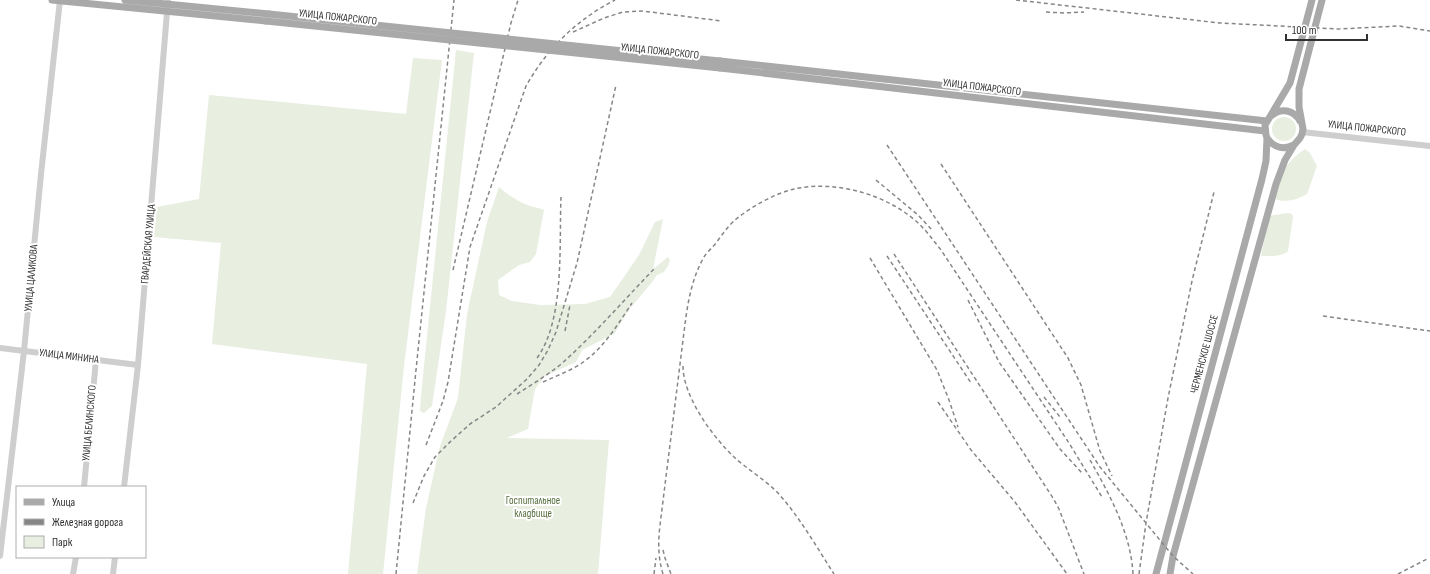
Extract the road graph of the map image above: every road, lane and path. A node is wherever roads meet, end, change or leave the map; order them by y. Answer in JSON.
{"nodes":[{"id":1,"x":57,"y":0,"type":"edge"},
{"id":2,"x":125,"y":0,"type":"edge"},
{"id":3,"x":1312,"y":0,"type":"edge"},
{"id":4,"x":1322,"y":0,"type":"edge"},
{"id":5,"x":168,"y":5,"type":"edge"},
{"id":6,"x":720,"y":64,"type":"junction"},
{"id":7,"x":1268,"y":119,"type":"junction"},
{"id":8,"x":1302,"y":128,"type":"junction"},
{"id":9,"x":1266,"y":135,"type":"junction"},
{"id":10,"x":1294,"y":145,"type":"junction"},
{"id":11,"x":1430,"y":146,"type":"edge"},
{"id":12,"x":0,"y":348,"type":"edge"},
{"id":13,"x":24,"y":351,"type":"junction"},
{"id":14,"x":96,"y":360,"type":"junction"},
{"id":15,"x":138,"y":365,"type":"junction"},
{"id":16,"x":84,"y":486,"type":"edge"},
{"id":17,"x":124,"y":486,"type":"edge"},
{"id":18,"x":0,"y":556,"type":"edge"},
{"id":19,"x":76,"y":558,"type":"edge"},
{"id":20,"x":115,"y":558,"type":"edge"},
{"id":21,"x":74,"y":574,"type":"edge"},
{"id":22,"x":113,"y":574,"type":"edge"},
{"id":23,"x":1156,"y":574,"type":"edge"},
{"id":24,"x":1170,"y":574,"type":"edge"}],
"edges":[{"from":1,"to":5,"type":"main road","name":"УЛИЦА ПОЖАРСКОГО"},
{"from":1,"to":13,"type":"street","name":"УЛИЦА ЦАЛИКОВА"},
{"from":2,"to":5,"type":"main road","name":"УЛИЦА ПОЖАРСКОГО"},
{"from":3,"to":7,"type":"main road","name":"ЧЕРМЕНСКОЕ ШОССЕ"},
{"from":4,"to":8,"type":"main road"},
{"from":5,"to":6,"type":"main road","name":"УЛИЦА ПОЖАРСКОГО","bridge":true},
{"from":5,"to":15,"type":"street","name":"ГВАРДЕЙСКАЯ УЛИЦА"},
{"from":6,"to":7,"type":"main road","name":"УЛИЦА ПОЖАРСКОГО"},
{"from":6,"to":9,"type":"main road","name":"УЛИЦА ПОЖАРСКОГО"},
{"from":7,"to":8,"type":"main road"},
{"from":7,"to":9,"type":"main road","name":"ЧЕРМЕНСКОЕ ШОССЕ"},
{"from":8,"to":10,"type":"main road"},
{"from":8,"to":11,"type":"street","name":"УЛИЦА ПОЖАРСКОГО"},
{"from":9,"to":10,"type":"main road"},
{"from":9,"to":23,"type":"main road","name":"ЧЕРМЕНСКОЕ ШОССЕ"},
{"from":10,"to":24,"type":"main road"},
{"from":12,"to":13,"type":"street","name":"УЛИЦА МИНИНА"},
{"from":13,"to":14,"type":"street","name":"УЛИЦА МИНИНА"},
{"from":13,"to":18,"type":"street","name":"УЛИЦА ЦАЛИКОВА"},
{"from":14,"to":15,"type":"street","name":"УЛИЦА МИНИНА"},
{"from":14,"to":16,"type":"street","name":"УЛИЦА БЕЛИНСКОГО"},
{"from":15,"to":17,"type":"street","name":"ГВАРДЕЙСКАЯ УЛИЦА"},
{"from":19,"to":21,"type":"street"},
{"from":20,"to":22,"type":"street"}]}
